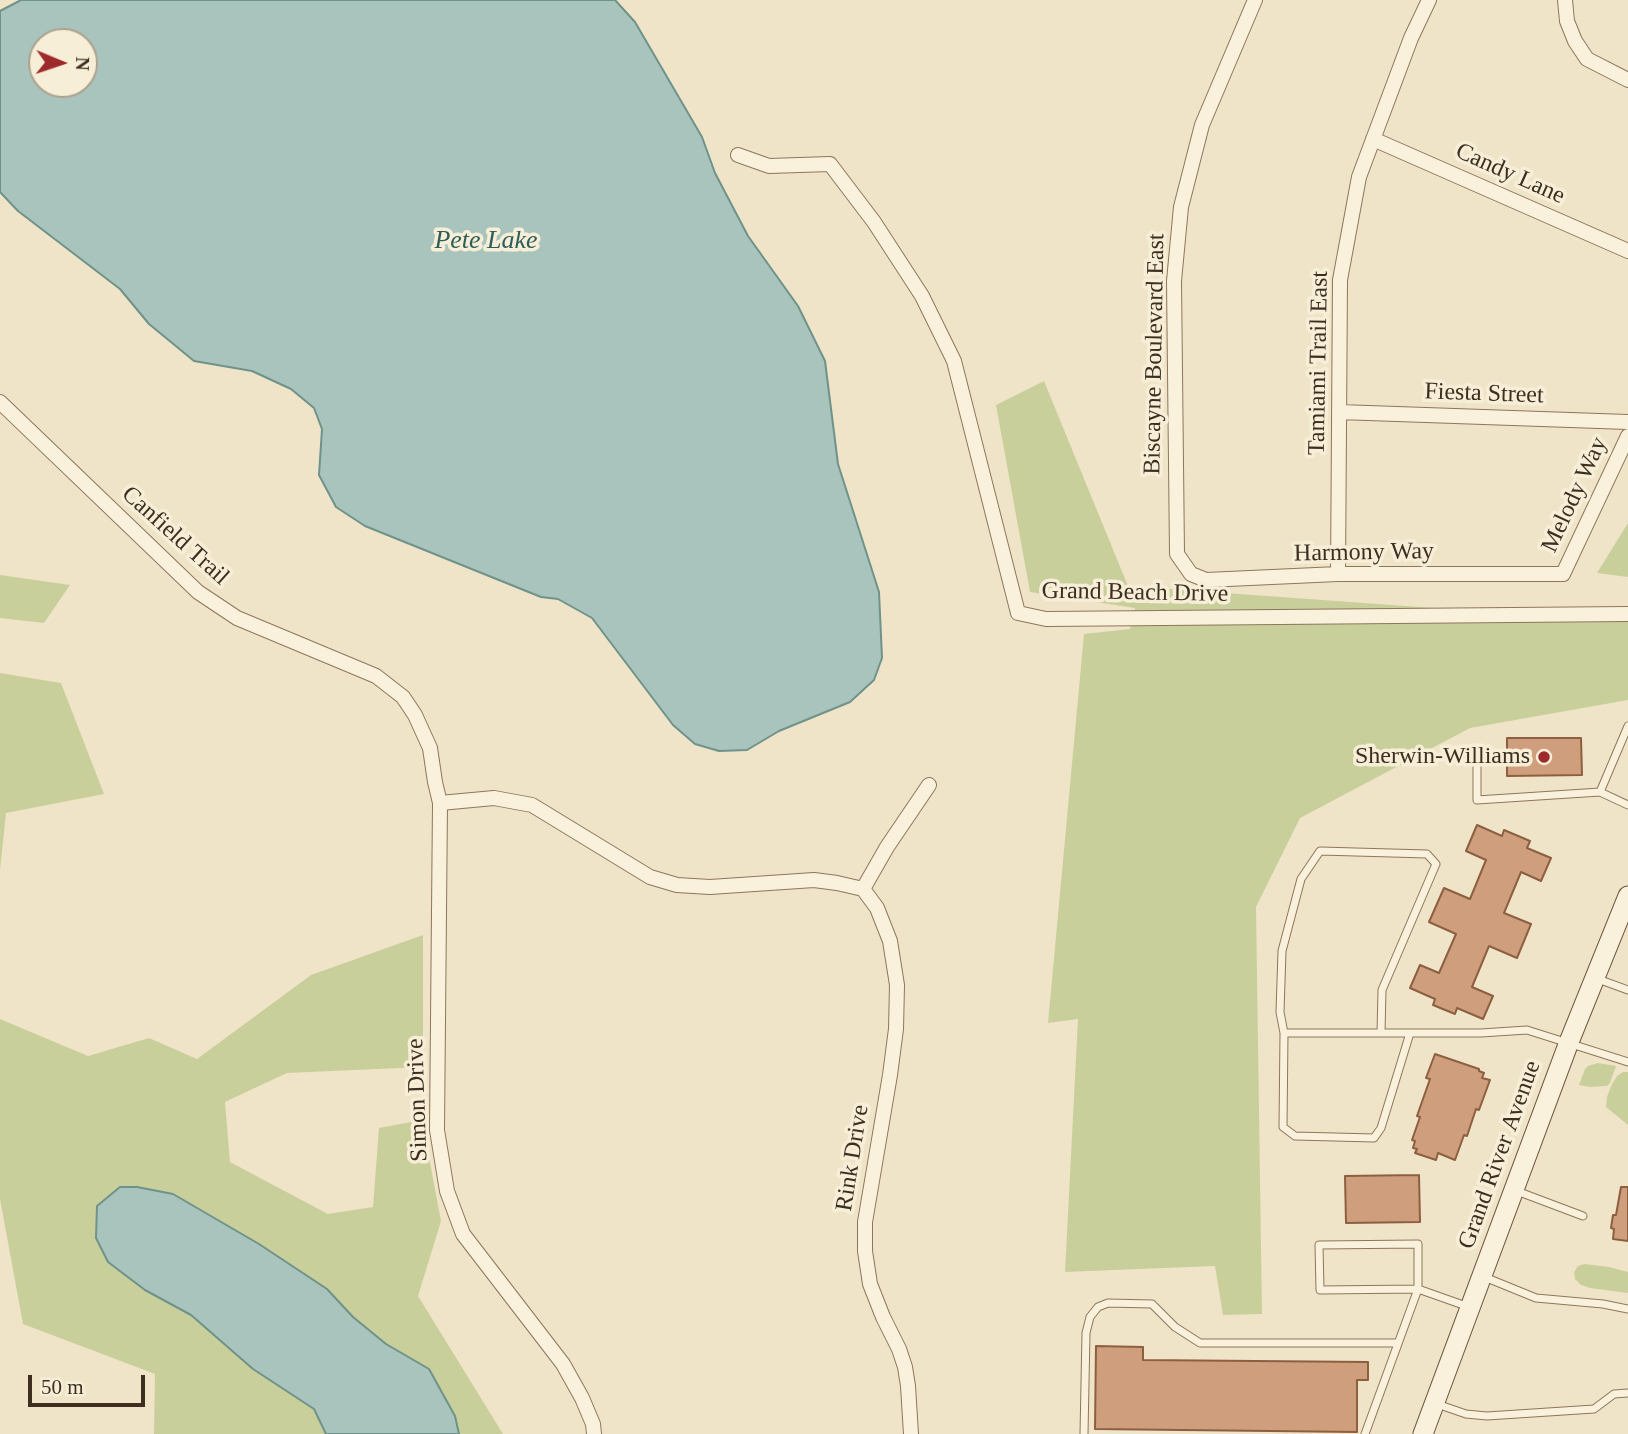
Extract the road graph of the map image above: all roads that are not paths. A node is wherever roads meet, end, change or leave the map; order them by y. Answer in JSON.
{"nodes":[{"id":1,"x":1255,"y":0,"type":"edge"},
{"id":2,"x":1429,"y":0,"type":"edge"},
{"id":3,"x":1565,"y":0,"type":"edge"},
{"id":4,"x":1628,"y":80,"type":"edge"},
{"id":5,"x":1373,"y":139,"type":"junction"},
{"id":6,"x":738,"y":155,"type":"dead end"},
{"id":7,"x":1628,"y":251,"type":"edge"},
{"id":8,"x":0,"y":402,"type":"edge"},
{"id":9,"x":1339,"y":412,"type":"junction"},
{"id":10,"x":1628,"y":422,"type":"edge"},
{"id":11,"x":1628,"y":436,"type":"edge"},
{"id":12,"x":1177,"y":554,"type":"joint"},
{"id":13,"x":1338,"y":574,"type":"junction"},
{"id":14,"x":1563,"y":574,"type":"joint"},
{"id":15,"x":1628,"y":614,"type":"edge"},
{"id":16,"x":1628,"y":726,"type":"edge"},
{"id":17,"x":1477,"y":765,"type":"dead end"},
{"id":18,"x":929,"y":785,"type":"dead end"},
{"id":19,"x":1600,"y":792,"type":"junction"},
{"id":20,"x":440,"y":803,"type":"junction"},
{"id":21,"x":1628,"y":804,"type":"edge"},
{"id":22,"x":863,"y":889,"type":"junction"},
{"id":23,"x":1628,"y":896,"type":"edge"},
{"id":24,"x":1594,"y":978,"type":"junction"},
{"id":25,"x":1628,"y":990,"type":"edge"},
{"id":26,"x":1381,"y":1032,"type":"junction"},
{"id":27,"x":1284,"y":1033,"type":"junction"},
{"id":28,"x":1410,"y":1033,"type":"junction"},
{"id":29,"x":1569,"y":1042,"type":"junction"},
{"id":30,"x":1628,"y":1062,"type":"edge"},
{"id":31,"x":1513,"y":1189,"type":"junction"},
{"id":32,"x":1583,"y":1216,"type":"dead end"},
{"id":33,"x":1481,"y":1276,"type":"junction"},
{"id":34,"x":1418,"y":1289,"type":"junction"},
{"id":35,"x":1469,"y":1308,"type":"junction"},
{"id":36,"x":1628,"y":1309,"type":"edge"},
{"id":37,"x":1398,"y":1343,"type":"junction"},
{"id":38,"x":1628,"y":1393,"type":"edge"},
{"id":39,"x":1435,"y":1404,"type":"junction"},
{"id":40,"x":594,"y":1434,"type":"edge"},
{"id":41,"x":911,"y":1434,"type":"edge"},
{"id":42,"x":1084,"y":1434,"type":"edge"},
{"id":43,"x":1365,"y":1434,"type":"edge"},
{"id":44,"x":1423,"y":1434,"type":"edge"}],
"edges":[{"from":1,"to":12,"type":"street","name":"Biscayne Boulevard East"},
{"from":2,"to":5,"type":"street","name":"Tamiami Trail East"},
{"from":3,"to":4,"type":"street"},
{"from":5,"to":7,"type":"street","name":"Candy Lane"},
{"from":5,"to":9,"type":"street","name":"Tamiami Trail East"},
{"from":6,"to":15,"type":"street","name":"Grand Beach Drive"},
{"from":8,"to":20,"type":"street","name":"Canfield Trail"},
{"from":9,"to":10,"type":"street","name":"Fiesta Street"},
{"from":9,"to":13,"type":"street","name":"Tamiami Trail East"},
{"from":11,"to":14,"type":"street","name":"Melody Way"},
{"from":12,"to":13,"type":"street","name":"Harmony Way"},
{"from":13,"to":14,"type":"street","name":"Harmony Way"},
{"from":16,"to":19,"type":"lane"},
{"from":17,"to":19,"type":"lane"},
{"from":18,"to":22,"type":"street"},
{"from":19,"to":21,"type":"lane"},
{"from":20,"to":22,"type":"street"},
{"from":20,"to":40,"type":"street","name":"Simon Drive"},
{"from":22,"to":41,"type":"street","name":"Rink Drive"},
{"from":23,"to":24,"type":"main road","name":"Grand River Avenue"},
{"from":24,"to":25,"type":"lane"},
{"from":24,"to":29,"type":"main road","name":"Grand River Avenue"},
{"from":26,"to":27,"type":"lane"},
{"from":26,"to":27,"type":"lane"},
{"from":26,"to":28,"type":"lane"},
{"from":27,"to":28,"type":"lane"},
{"from":28,"to":29,"type":"lane"},
{"from":29,"to":30,"type":"lane"},
{"from":29,"to":31,"type":"main road","name":"Grand River Avenue"},
{"from":31,"to":32,"type":"lane"},
{"from":31,"to":33,"type":"main road","name":"Grand River Avenue"},
{"from":33,"to":35,"type":"main road","name":"Grand River Avenue"},
{"from":33,"to":36,"type":"lane"},
{"from":34,"to":34,"type":"lane"},
{"from":34,"to":35,"type":"lane"},
{"from":34,"to":37,"type":"lane"},
{"from":35,"to":39,"type":"main road","name":"Grand River Avenue"},
{"from":37,"to":42,"type":"lane"},
{"from":37,"to":43,"type":"lane"},
{"from":38,"to":39,"type":"lane"},
{"from":39,"to":44,"type":"main road","name":"Grand River Avenue"}]}
